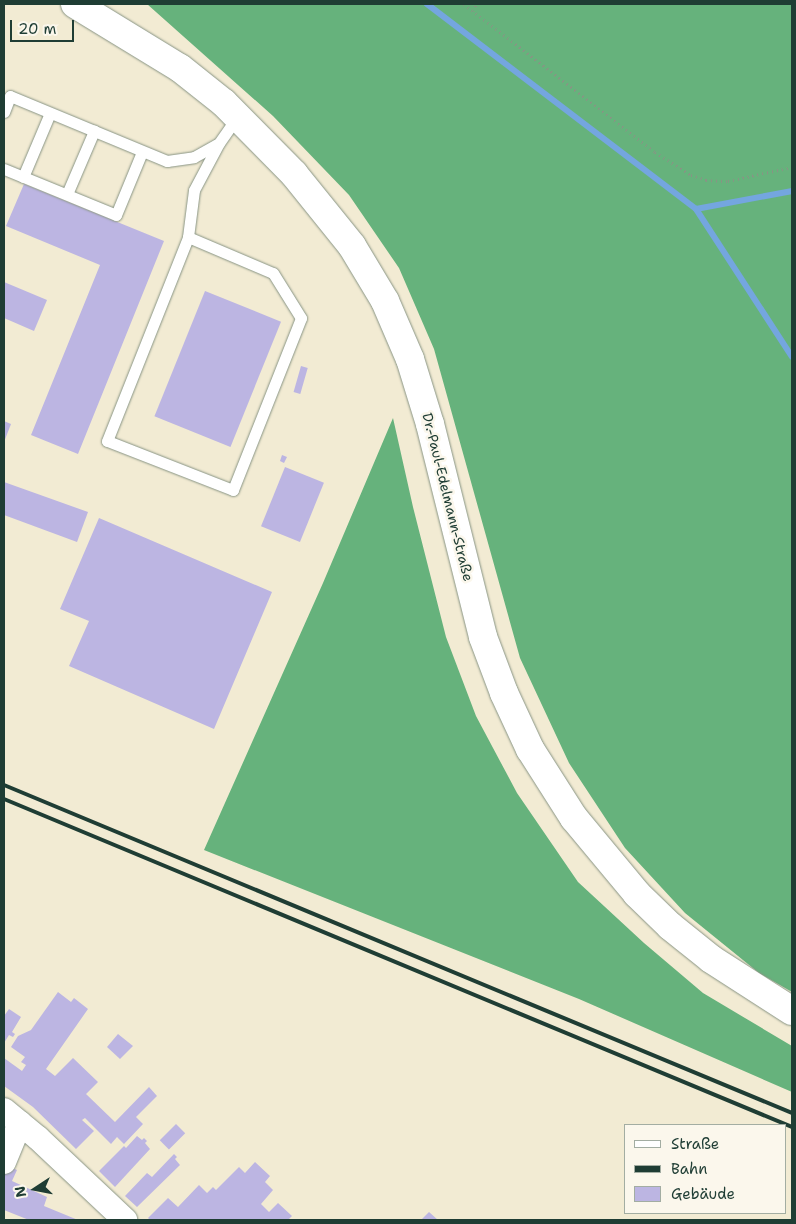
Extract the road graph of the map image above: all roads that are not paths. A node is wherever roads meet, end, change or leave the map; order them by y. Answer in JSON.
{"nodes":[{"id":1,"x":75,"y":4,"type":"edge"},
{"id":2,"x":4,"y":112,"type":"edge"},
{"id":3,"x":50,"y":113,"type":"junction"},
{"id":4,"x":238,"y":116,"type":"junction"},
{"id":5,"x":94,"y":131,"type":"junction"},
{"id":6,"x":219,"y":143,"type":"junction"},
{"id":7,"x":142,"y":152,"type":"junction"},
{"id":8,"x":4,"y":169,"type":"edge"},
{"id":9,"x":24,"y":177,"type":"junction"},
{"id":10,"x":67,"y":194,"type":"junction"},
{"id":11,"x":188,"y":237,"type":"junction"},
{"id":12,"x":792,"y":1011,"type":"edge"},
{"id":13,"x":12,"y":1116,"type":"edge"},
{"id":14,"x":4,"y":1162,"type":"edge"},
{"id":15,"x":125,"y":1220,"type":"edge"}],
"edges":[{"from":1,"to":4,"type":"street","name":"Dr.-Paul-Edelmann-Straße"},
{"from":2,"to":3,"type":"lane"},
{"from":3,"to":5,"type":"lane"},
{"from":3,"to":9,"type":"lane"},
{"from":4,"to":6,"type":"lane"},
{"from":4,"to":12,"type":"street","name":"Dr.-Paul-Edelmann-Straße"},
{"from":5,"to":7,"type":"lane"},
{"from":5,"to":10,"type":"lane"},
{"from":6,"to":7,"type":"lane"},
{"from":6,"to":11,"type":"lane"},
{"from":7,"to":10,"type":"lane"},
{"from":8,"to":9,"type":"lane"},
{"from":9,"to":10,"type":"lane"},
{"from":11,"to":11,"type":"lane"},
{"from":13,"to":14,"type":"street"},
{"from":13,"to":15,"type":"street"}]}
